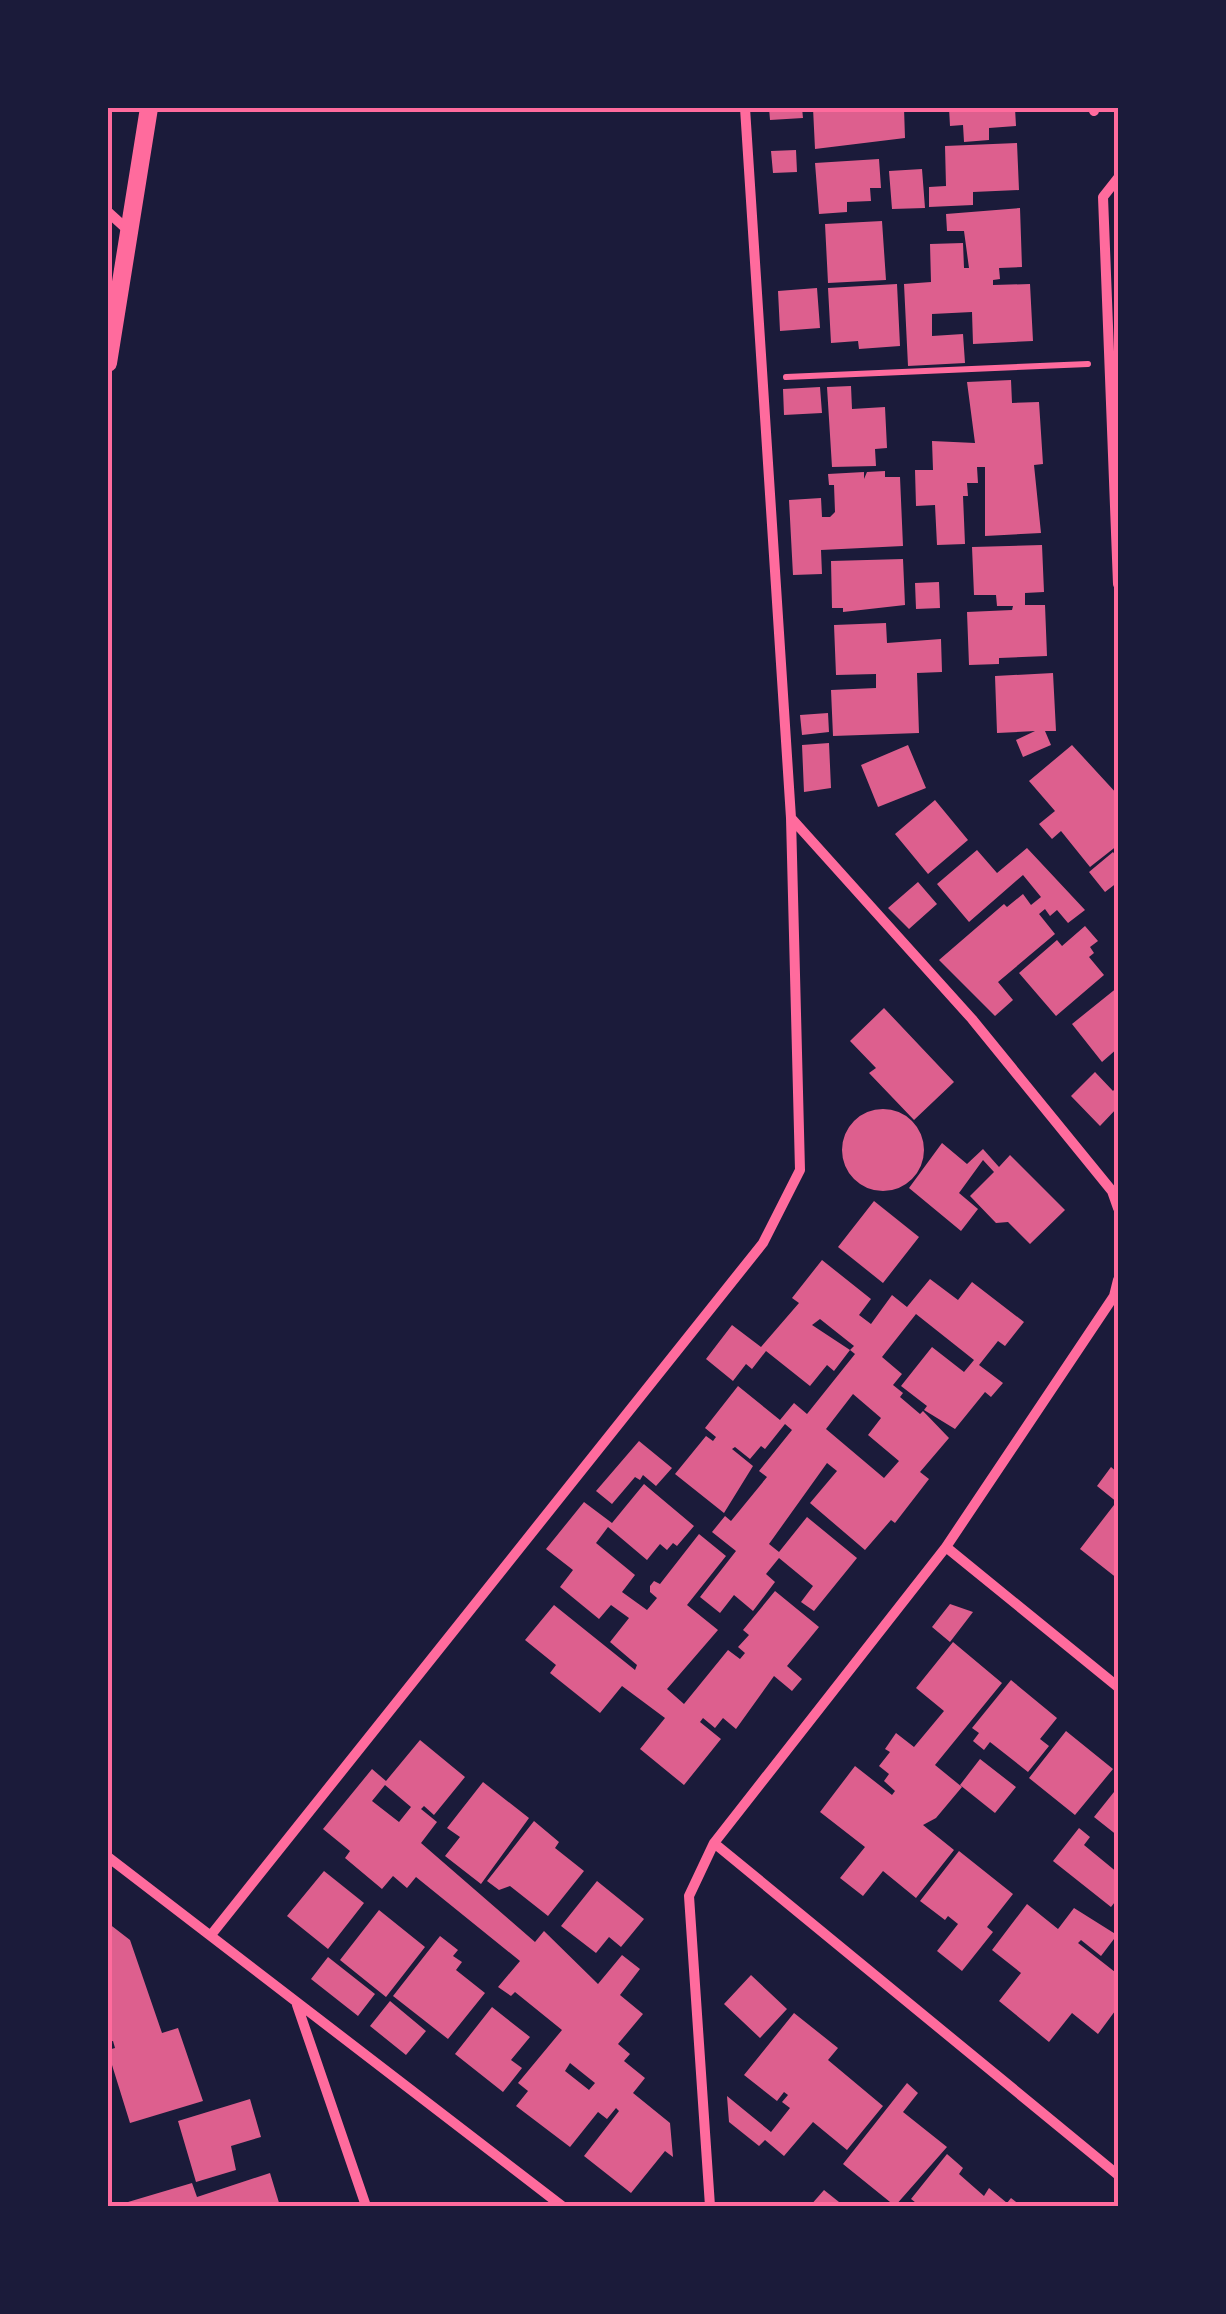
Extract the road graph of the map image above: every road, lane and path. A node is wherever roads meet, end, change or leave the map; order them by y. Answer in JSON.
{"nodes":[{"id":1,"x":149,"y":108,"type":"edge"},
{"id":2,"x":746,"y":108,"type":"edge"},
{"id":3,"x":1118,"y":178,"type":"edge"},
{"id":4,"x":108,"y":212,"type":"edge"},
{"id":5,"x":131,"y":233,"type":"junction"},
{"id":6,"x":108,"y":363,"type":"edge"},
{"id":7,"x":1107,"y":363,"type":"junction"},
{"id":8,"x":764,"y":378,"type":"junction"},
{"id":9,"x":1118,"y":584,"type":"edge"},
{"id":10,"x":791,"y":818,"type":"junction"},
{"id":11,"x":1118,"y":1208,"type":"edge"},
{"id":12,"x":1118,"y":1280,"type":"edge"},
{"id":13,"x":946,"y":1547,"type":"junction"},
{"id":14,"x":1118,"y":1687,"type":"edge"},
{"id":15,"x":714,"y":1843,"type":"junction"},
{"id":16,"x":108,"y":1857,"type":"edge"},
{"id":17,"x":211,"y":1934,"type":"junction"},
{"id":18,"x":298,"y":2005,"type":"junction"},
{"id":19,"x":1118,"y":2174,"type":"edge"},
{"id":20,"x":366,"y":2206,"type":"edge"},
{"id":21,"x":562,"y":2206,"type":"edge"},
{"id":22,"x":710,"y":2206,"type":"edge"}],
"edges":[{"from":1,"to":5,"type":"street"},
{"from":2,"to":8,"type":"street"},
{"from":3,"to":7,"type":"street"},
{"from":4,"to":5,"type":"street"},
{"from":5,"to":6,"type":"street"},
{"from":7,"to":8,"type":"path"},
{"from":7,"to":9,"type":"street"},
{"from":8,"to":10,"type":"street"},
{"from":10,"to":11,"type":"street"},
{"from":10,"to":17,"type":"street"},
{"from":12,"to":13,"type":"street"},
{"from":13,"to":14,"type":"street"},
{"from":13,"to":15,"type":"street"},
{"from":15,"to":19,"type":"street"},
{"from":15,"to":22,"type":"street"},
{"from":16,"to":17,"type":"street"},
{"from":17,"to":18,"type":"street"},
{"from":18,"to":20,"type":"street"},
{"from":18,"to":21,"type":"street"}]}
